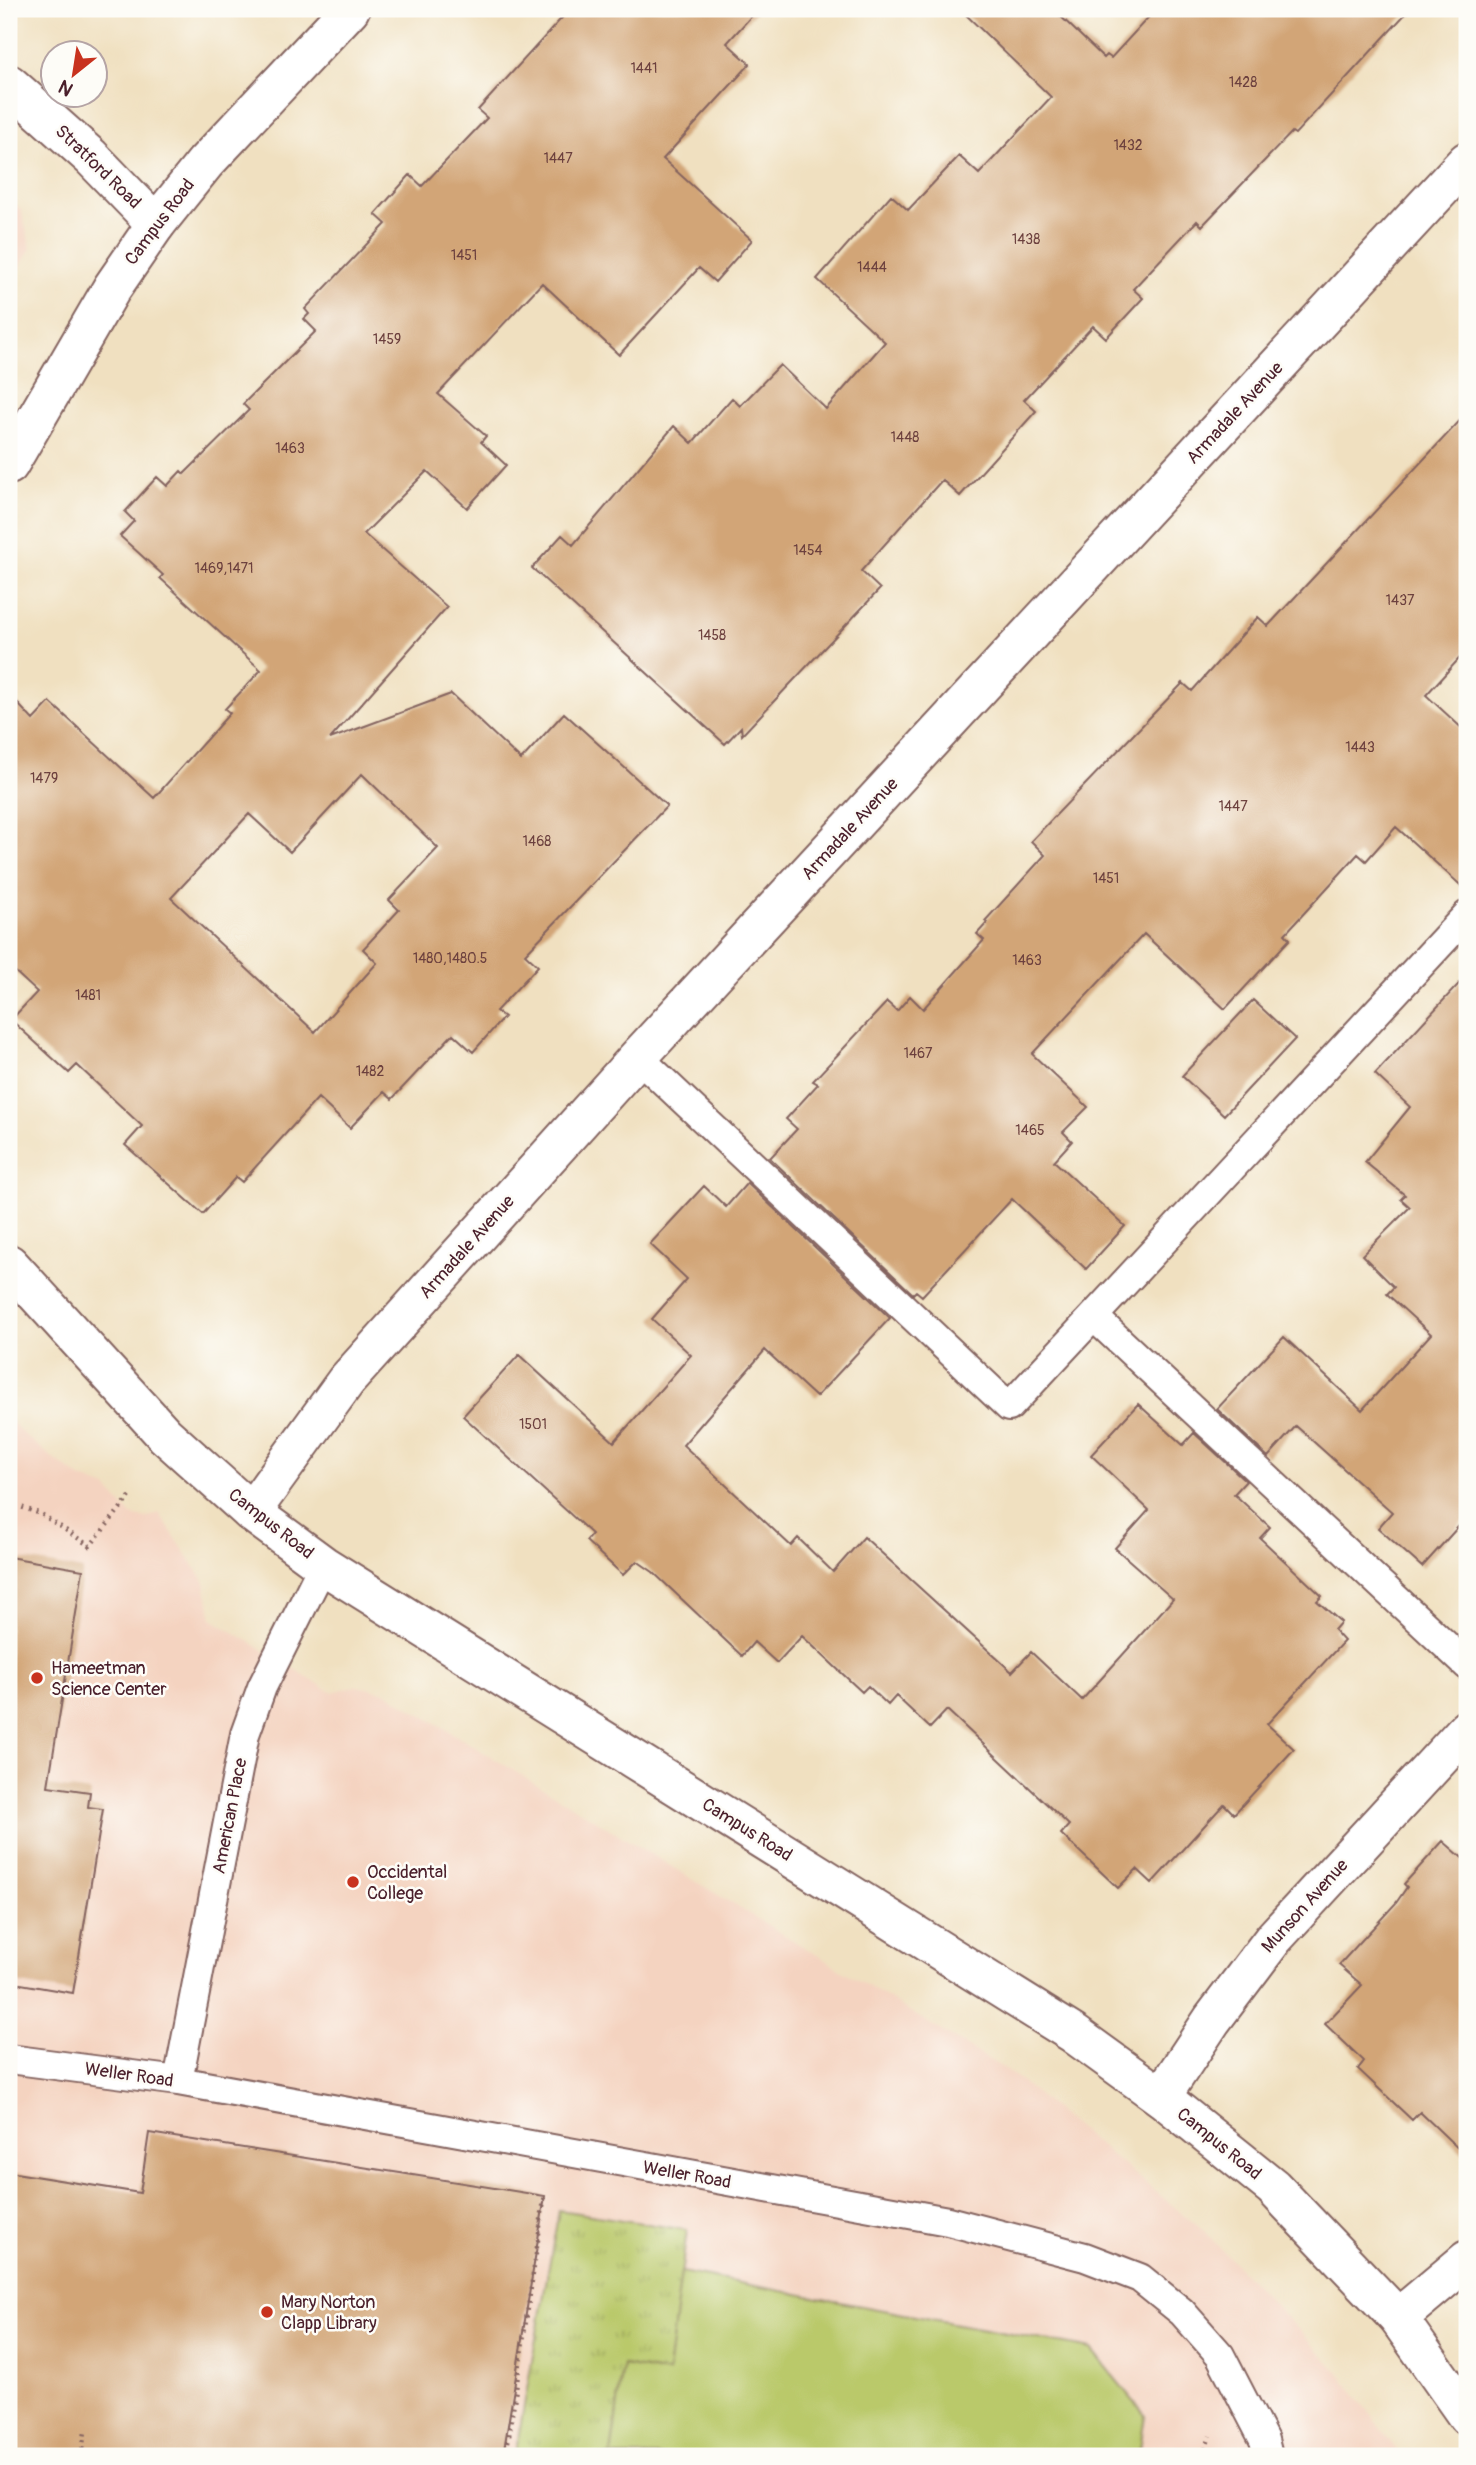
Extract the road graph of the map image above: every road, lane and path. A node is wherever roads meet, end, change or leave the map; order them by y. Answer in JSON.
{"nodes":[{"id":1,"x":350,"y":9,"type":"edge"},
{"id":2,"x":9,"y":84,"type":"edge"},
{"id":3,"x":1467,"y":161,"type":"edge"},
{"id":4,"x":156,"y":224,"type":"junction"},
{"id":5,"x":9,"y":465,"type":"edge"},
{"id":6,"x":1467,"y":915,"type":"edge"},
{"id":7,"x":638,"y":1057,"type":"junction"},
{"id":8,"x":9,"y":1264,"type":"edge"},
{"id":9,"x":1094,"y":1317,"type":"junction"},
{"id":10,"x":132,"y":1494,"type":"dead end"},
{"id":11,"x":9,"y":1503,"type":"edge"},
{"id":12,"x":251,"y":1512,"type":"junction"},
{"id":13,"x":323,"y":1564,"type":"junction"},
{"id":14,"x":1467,"y":1665,"type":"edge"},
{"id":15,"x":1467,"y":1729,"type":"edge"},
{"id":16,"x":9,"y":2059,"type":"edge"},
{"id":17,"x":178,"y":2081,"type":"junction"},
{"id":18,"x":1161,"y":2097,"type":"junction"},
{"id":19,"x":552,"y":2150,"type":"junction"},
{"id":20,"x":1467,"y":2260,"type":"edge"},
{"id":21,"x":1398,"y":2318,"type":"junction"},
{"id":22,"x":1467,"y":2416,"type":"edge"},
{"id":23,"x":85,"y":2432,"type":"dead end"},
{"id":24,"x":81,"y":2456,"type":"edge"},
{"id":25,"x":506,"y":2456,"type":"edge"},
{"id":26,"x":1268,"y":2456,"type":"edge"}],
"edges":[{"from":1,"to":4,"type":"street","name":"Campus Road"},
{"from":2,"to":4,"type":"street","name":"Stratford Road"},
{"from":3,"to":7,"type":"street","name":"Armadale Avenue"},
{"from":4,"to":5,"type":"street","name":"Campus Road"},
{"from":6,"to":9,"type":"lane"},
{"from":7,"to":9,"type":"lane"},
{"from":7,"to":12,"type":"street","name":"Armadale Avenue"},
{"from":8,"to":12,"type":"street","name":"Campus Road"},
{"from":9,"to":14,"type":"lane"},
{"from":10,"to":11,"type":"path"},
{"from":12,"to":13,"type":"street","name":"Campus Road"},
{"from":13,"to":17,"type":"lane","name":"American Place"},
{"from":13,"to":18,"type":"street","name":"Campus Road"},
{"from":15,"to":18,"type":"street","name":"Munson Avenue"},
{"from":16,"to":17,"type":"lane","name":"Weller Road"},
{"from":17,"to":19,"type":"lane","name":"Weller Road"},
{"from":18,"to":21,"type":"street","name":"Campus Road"},
{"from":19,"to":25,"type":"path"},
{"from":19,"to":26,"type":"lane","name":"Weller Road"},
{"from":20,"to":21,"type":"street"},
{"from":21,"to":22,"type":"street","name":"Campus Road"},
{"from":23,"to":24,"type":"path"}]}
